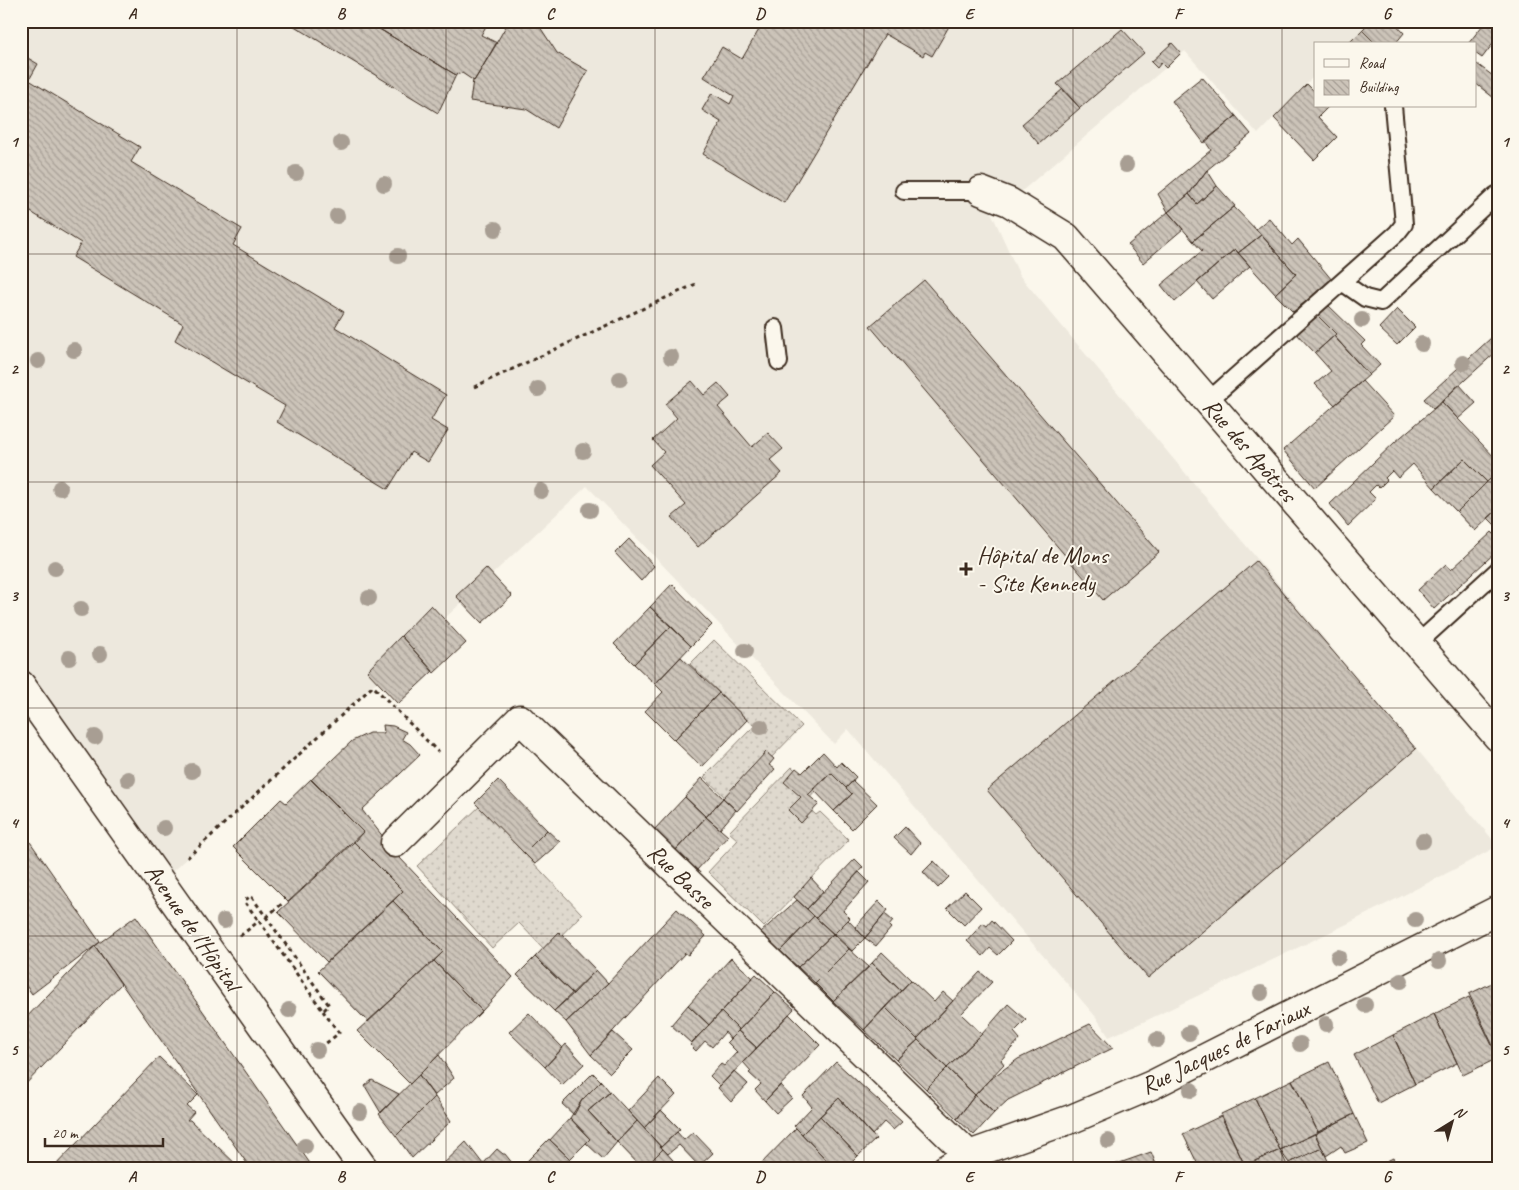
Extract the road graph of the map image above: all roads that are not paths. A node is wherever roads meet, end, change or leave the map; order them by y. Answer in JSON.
{"nodes":[{"id":1,"x":1393,"y":108,"type":"edge"},
{"id":2,"x":904,"y":191,"type":"dead end"},
{"id":3,"x":981,"y":191,"type":"joint"},
{"id":4,"x":1496,"y":195,"type":"dead end"},
{"id":5,"x":1342,"y":282,"type":"junction"},
{"id":6,"x":775,"y":328,"type":"dead end"},
{"id":7,"x":779,"y":362,"type":"dead end"},
{"id":8,"x":1208,"y":401,"type":"junction"},
{"id":9,"x":1498,"y":570,"type":"edge"},
{"id":10,"x":1418,"y":644,"type":"junction"},
{"id":11,"x":21,"y":685,"type":"edge"},
{"id":12,"x":1498,"y":737,"type":"edge"},
{"id":13,"x":395,"y":843,"type":"dead end"},
{"id":14,"x":1498,"y":910,"type":"edge"},
{"id":15,"x":969,"y":1155,"type":"junction"},
{"id":16,"x":364,"y":1169,"type":"edge"},
{"id":17,"x":946,"y":1169,"type":"edge"}],
"edges":[{"from":1,"to":5,"type":"lane"},
{"from":2,"to":3,"type":"lane"},
{"from":3,"to":8,"type":"street","name":"Rue des Apôtres"},
{"from":4,"to":5,"type":"lane"},
{"from":5,"to":8,"type":"lane"},
{"from":6,"to":7,"type":"lane"},
{"from":8,"to":10,"type":"street","name":"Rue des Apôtres"},
{"from":9,"to":10,"type":"lane"},
{"from":10,"to":12,"type":"street","name":"Rue des Apôtres"},
{"from":11,"to":16,"type":"street","name":"Avenue de l'Hôpital"},
{"from":13,"to":15,"type":"street","name":"Rue Basse"},
{"from":14,"to":15,"type":"street","name":"Rue Jacques de Fariaux"},
{"from":15,"to":17,"type":"street","name":"Rue Jacques de Fariaux"}]}
